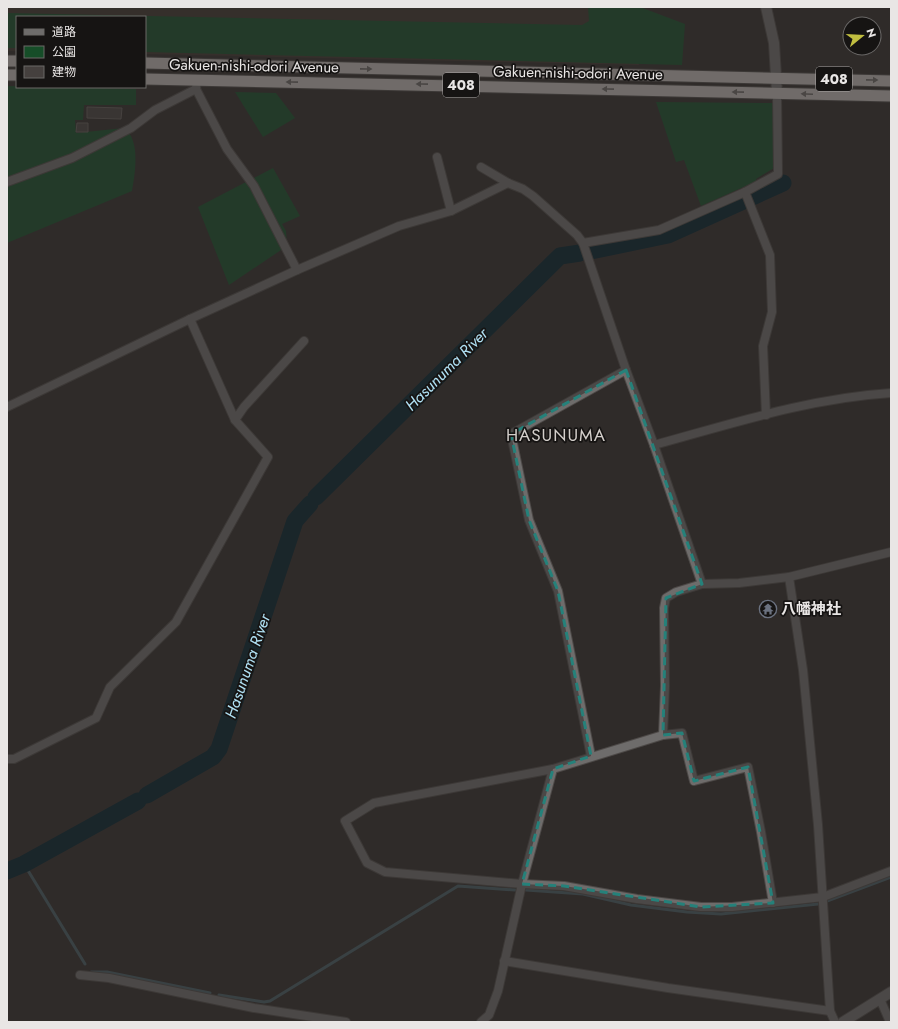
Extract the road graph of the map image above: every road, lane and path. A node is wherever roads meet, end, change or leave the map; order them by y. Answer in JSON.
{"nodes":[{"id":1,"x":766,"y":7,"type":"edge"},
{"id":2,"x":146,"y":63,"type":"edge"},
{"id":3,"x":777,"y":78,"type":"junction"},
{"id":4,"x":146,"y":79,"type":"edge"},
{"id":5,"x":891,"y":81,"type":"edge"},
{"id":6,"x":197,"y":84,"type":"junction"},
{"id":7,"x":777,"y":93,"type":"junction"},
{"id":8,"x":891,"y":96,"type":"edge"},
{"id":9,"x":437,"y":157,"type":"dead end"},
{"id":10,"x":480,"y":167,"type":"dead end"},
{"id":11,"x":7,"y":182,"type":"edge"},
{"id":12,"x":508,"y":182,"type":"junction"},
{"id":13,"x":745,"y":193,"type":"junction"},
{"id":14,"x":451,"y":211,"type":"junction"},
{"id":15,"x":583,"y":243,"type":"junction"},
{"id":16,"x":297,"y":270,"type":"junction"},
{"id":17,"x":190,"y":319,"type":"junction"},
{"id":18,"x":304,"y":341,"type":"dead end"},
{"id":19,"x":626,"y":370,"type":"junction"},
{"id":20,"x":891,"y":393,"type":"edge"},
{"id":21,"x":7,"y":407,"type":"edge"},
{"id":22,"x":766,"y":415,"type":"junction"},
{"id":23,"x":235,"y":420,"type":"junction"},
{"id":24,"x":654,"y":445,"type":"junction"},
{"id":25,"x":891,"y":552,"type":"edge"},
{"id":26,"x":789,"y":577,"type":"junction"},
{"id":27,"x":702,"y":584,"type":"junction"},
{"id":28,"x":663,"y":735,"type":"junction"},
{"id":29,"x":591,"y":756,"type":"junction"},
{"id":30,"x":7,"y":759,"type":"edge"},
{"id":31,"x":553,"y":769,"type":"junction"},
{"id":32,"x":891,"y":871,"type":"edge"},
{"id":33,"x":522,"y":884,"type":"junction"},
{"id":34,"x":822,"y":897,"type":"junction"},
{"id":35,"x":773,"y":903,"type":"junction"},
{"id":36,"x":504,"y":961,"type":"junction"},
{"id":37,"x":80,"y":975,"type":"dead end"},
{"id":38,"x":891,"y":992,"type":"edge"},
{"id":39,"x":880,"y":999,"type":"junction"},
{"id":40,"x":830,"y":1011,"type":"junction"},
{"id":41,"x":490,"y":1018,"type":"edge"},
{"id":42,"x":346,"y":1022,"type":"edge"},
{"id":43,"x":481,"y":1022,"type":"edge"},
{"id":44,"x":835,"y":1022,"type":"edge"},
{"id":45,"x":843,"y":1022,"type":"edge"},
{"id":46,"x":890,"y":1022,"type":"edge"}],
"edges":[{"from":1,"to":3,"type":"street"},
{"from":2,"to":3,"type":"highway","name":"Gakuen-nishi-odori Avenue","number":"408","one_way":true},
{"from":3,"to":5,"type":"highway","name":"Gakuen-nishi-odori Avenue","number":"408","one_way":true},
{"from":3,"to":7,"type":"street"},
{"from":4,"to":6,"type":"highway","name":"Gakuen-nishi-odori Avenue","number":"408"},
{"from":7,"to":6,"type":"highway","name":"Gakuen-nishi-odori Avenue","number":"408","one_way":true},
{"from":6,"to":11,"type":"street"},
{"from":6,"to":16,"type":"street"},
{"from":8,"to":7,"type":"highway","name":"Gakuen-nishi-odori Avenue","number":"408","one_way":true},
{"from":7,"to":13,"type":"street"},
{"from":9,"to":14,"type":"street"},
{"from":10,"to":12,"type":"street"},
{"from":12,"to":14,"type":"street"},
{"from":12,"to":15,"type":"street"},
{"from":13,"to":15,"type":"street"},
{"from":13,"to":22,"type":"street"},
{"from":14,"to":16,"type":"street"},
{"from":15,"to":19,"type":"street"},
{"from":16,"to":17,"type":"street"},
{"from":17,"to":21,"type":"street"},
{"from":17,"to":23,"type":"street"},
{"from":18,"to":23,"type":"street"},
{"from":19,"to":24,"type":"street"},
{"from":19,"to":29,"type":"street"},
{"from":20,"to":22,"type":"street"},
{"from":22,"to":24,"type":"street"},
{"from":23,"to":30,"type":"street"},
{"from":24,"to":27,"type":"street"},
{"from":25,"to":26,"type":"street"},
{"from":26,"to":27,"type":"street"},
{"from":26,"to":34,"type":"street"},
{"from":27,"to":28,"type":"street"},
{"from":28,"to":29,"type":"street"},
{"from":28,"to":35,"type":"street"},
{"from":29,"to":31,"type":"street"},
{"from":31,"to":33,"type":"street"},
{"from":31,"to":33,"type":"street"},
{"from":32,"to":34,"type":"street"},
{"from":33,"to":35,"type":"street"},
{"from":33,"to":36,"type":"street"},
{"from":34,"to":35,"type":"street"},
{"from":34,"to":40,"type":"street"},
{"from":36,"to":40,"type":"street"},
{"from":36,"to":41,"type":"street"},
{"from":37,"to":42,"type":"street"},
{"from":38,"to":39,"type":"street"},
{"from":39,"to":45,"type":"street"},
{"from":39,"to":46,"type":"street"},
{"from":40,"to":44,"type":"street"},
{"from":41,"to":43,"type":"street"}]}
